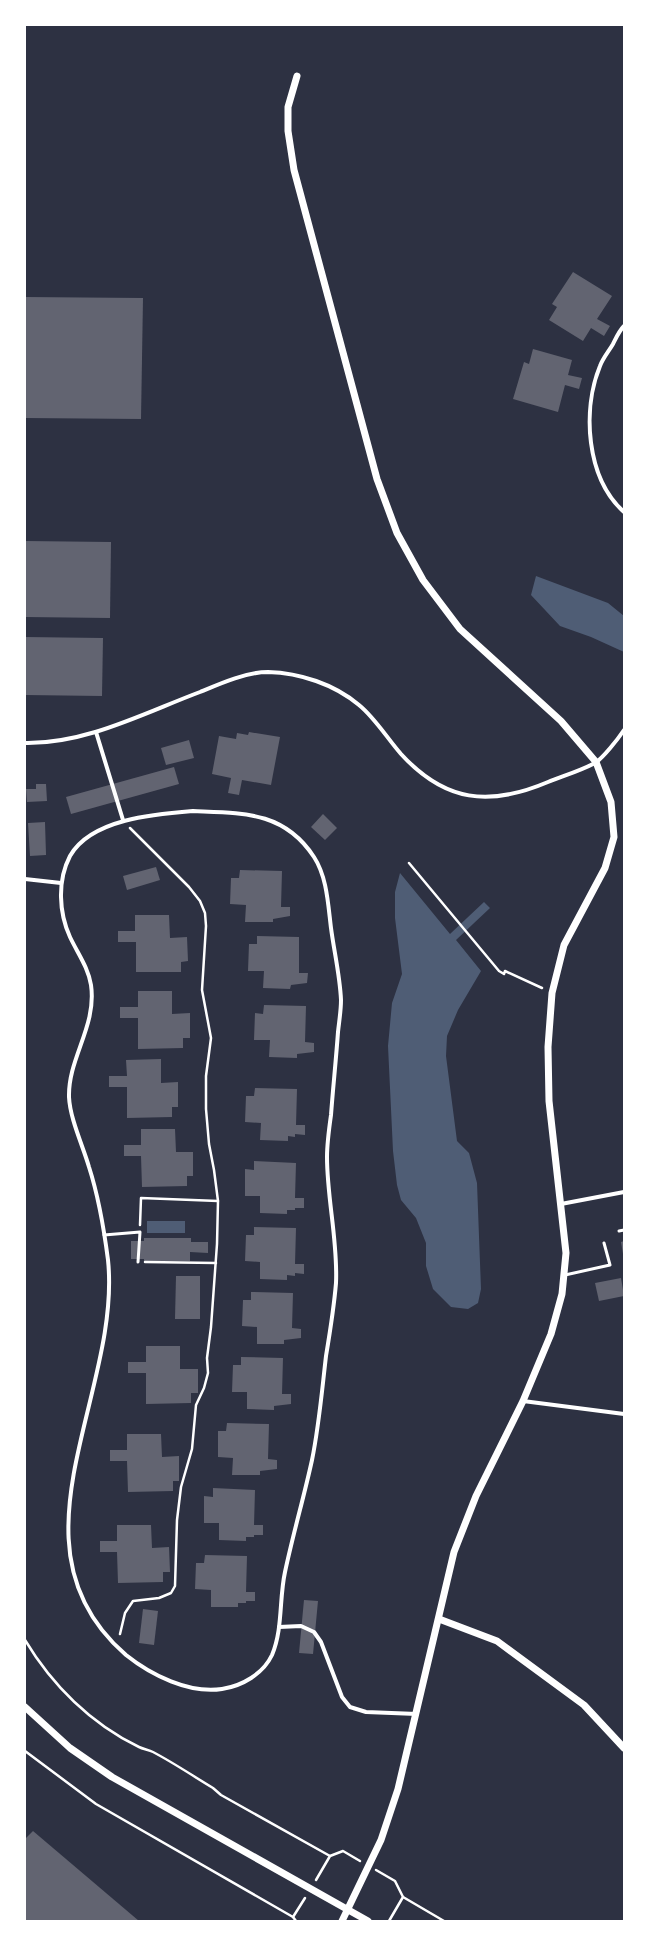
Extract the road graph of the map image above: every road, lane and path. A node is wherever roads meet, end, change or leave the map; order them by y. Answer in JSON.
{"nodes":[{"id":1,"x":297,"y":76,"type":"dead end"},
{"id":2,"x":624,"y":326,"type":"edge"},
{"id":3,"x":624,"y":512,"type":"edge"},
{"id":4,"x":624,"y":731,"type":"edge"},
{"id":5,"x":96,"y":732,"type":"junction"},
{"id":6,"x":25,"y":743,"type":"edge"},
{"id":7,"x":596,"y":762,"type":"junction"},
{"id":8,"x":123,"y":820,"type":"junction"},
{"id":9,"x":409,"y":863,"type":"dead end"},
{"id":10,"x":25,"y":879,"type":"edge"},
{"id":11,"x":61,"y":883,"type":"junction"},
{"id":12,"x":552,"y":993,"type":"junction"},
{"id":13,"x":624,"y":1192,"type":"edge"},
{"id":14,"x":218,"y":1201,"type":"junction"},
{"id":15,"x":561,"y":1204,"type":"junction"},
{"id":16,"x":624,"y":1230,"type":"edge"},
{"id":17,"x":619,"y":1231,"type":"dead end"},
{"id":18,"x":140,"y":1232,"type":"junction"},
{"id":19,"x":104,"y":1235,"type":"junction"},
{"id":20,"x":604,"y":1243,"type":"dead end"},
{"id":21,"x":138,"y":1262,"type":"joint"},
{"id":22,"x":216,"y":1262,"type":"junction"},
{"id":23,"x":564,"y":1275,"type":"junction"},
{"id":24,"x":523,"y":1401,"type":"junction"},
{"id":25,"x":624,"y":1414,"type":"edge"},
{"id":26,"x":64,"y":1530,"type":"dead end"},
{"id":27,"x":66,"y":1559,"type":"dead end"},
{"id":28,"x":439,"y":1619,"type":"junction"},
{"id":29,"x":279,"y":1626,"type":"junction"},
{"id":30,"x":25,"y":1640,"type":"edge"},
{"id":31,"x":117,"y":1648,"type":"junction"},
{"id":32,"x":25,"y":1707,"type":"edge"},
{"id":33,"x":417,"y":1714,"type":"junction"},
{"id":34,"x":624,"y":1748,"type":"edge"},
{"id":35,"x":25,"y":1751,"type":"edge"},
{"id":36,"x":330,"y":1856,"type":"dead end"},
{"id":37,"x":403,"y":1897,"type":"dead end"},
{"id":38,"x":348,"y":1910,"type":"junction"},
{"id":39,"x":293,"y":1917,"type":"dead end"},
{"id":40,"x":342,"y":1921,"type":"edge"},
{"id":41,"x":368,"y":1921,"type":"edge"},
{"id":42,"x":444,"y":1921,"type":"edge"}],
"edges":[{"from":1,"to":7,"type":"street"},
{"from":2,"to":3,"type":"street"},
{"from":4,"to":7,"type":"street"},
{"from":5,"to":6,"type":"street"},
{"from":5,"to":7,"type":"street"},
{"from":5,"to":8,"type":"street"},
{"from":7,"to":12,"type":"street"},
{"from":8,"to":11,"type":"street"},
{"from":8,"to":14,"type":"path"},
{"from":8,"to":29,"type":"street"},
{"from":9,"to":12,"type":"path"},
{"from":10,"to":11,"type":"street"},
{"from":11,"to":19,"type":"street"},
{"from":12,"to":15,"type":"street"},
{"from":13,"to":15,"type":"street"},
{"from":14,"to":18,"type":"path"},
{"from":14,"to":22,"type":"path"},
{"from":15,"to":23,"type":"street"},
{"from":16,"to":17,"type":"lane"},
{"from":18,"to":19,"type":"lane"},
{"from":18,"to":21,"type":"lane"},
{"from":19,"to":26,"type":"street"},
{"from":20,"to":23,"type":"lane"},
{"from":21,"to":22,"type":"path"},
{"from":22,"to":31,"type":"path"},
{"from":23,"to":24,"type":"street"},
{"from":24,"to":25,"type":"street"},
{"from":24,"to":28,"type":"street"},
{"from":27,"to":31,"type":"street"},
{"from":28,"to":33,"type":"street"},
{"from":28,"to":34,"type":"street"},
{"from":29,"to":31,"type":"street"},
{"from":29,"to":33,"type":"street"},
{"from":30,"to":36,"type":"path"},
{"from":32,"to":38,"type":"street"},
{"from":33,"to":38,"type":"street"},
{"from":35,"to":39,"type":"path"},
{"from":37,"to":42,"type":"path"},
{"from":38,"to":40,"type":"street"},
{"from":38,"to":41,"type":"street"}]}
